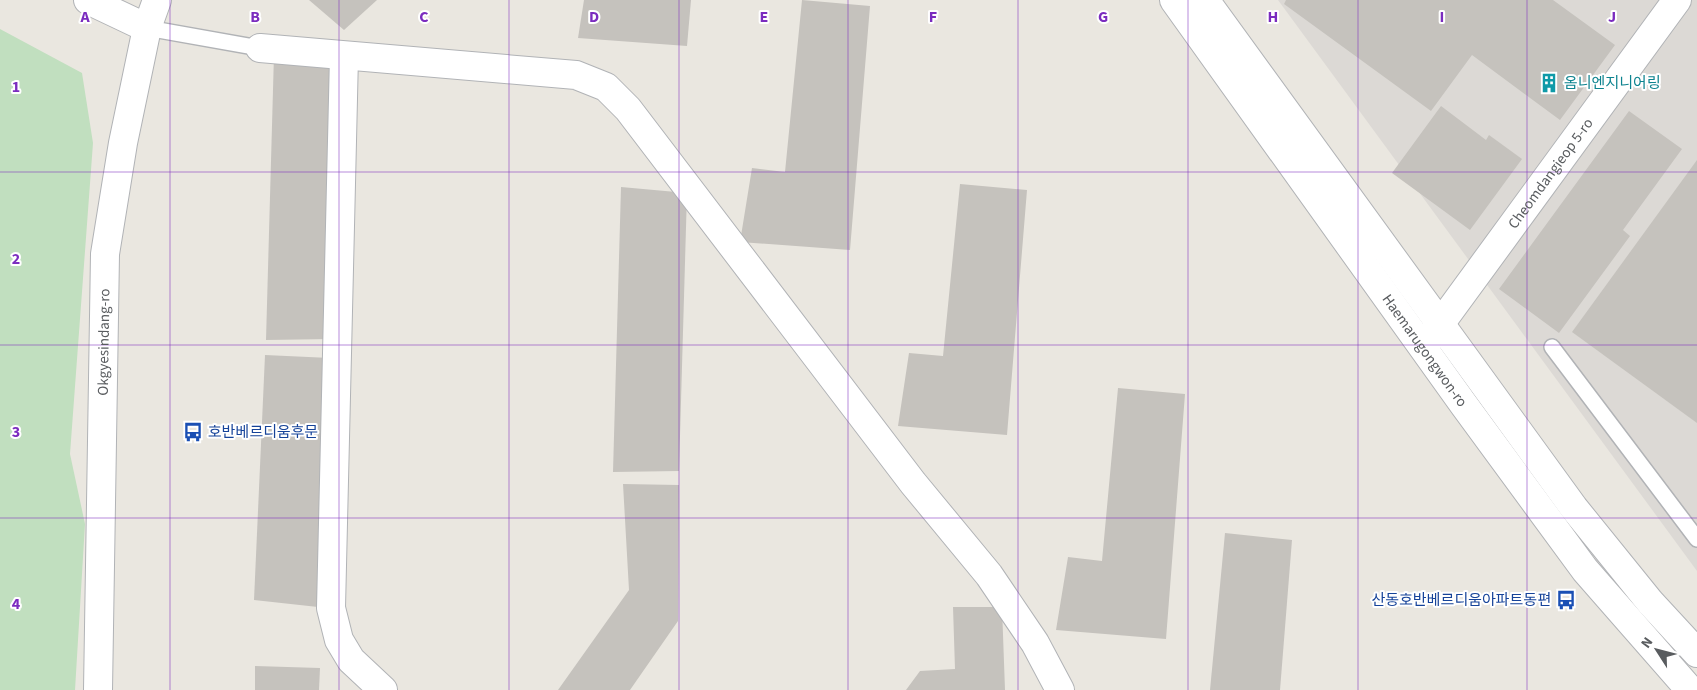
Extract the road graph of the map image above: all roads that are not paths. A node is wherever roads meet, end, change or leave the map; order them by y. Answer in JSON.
{"nodes":[{"id":1,"x":88,"y":0,"type":"edge"},
{"id":2,"x":157,"y":0,"type":"edge"},
{"id":3,"x":1174,"y":0,"type":"edge"},
{"id":4,"x":1676,"y":0,"type":"edge"},
{"id":5,"x":1215,"y":5,"type":"edge"},
{"id":6,"x":147,"y":28,"type":"junction"},
{"id":7,"x":260,"y":48,"type":"joint"},
{"id":8,"x":344,"y":56,"type":"junction"},
{"id":9,"x":1441,"y":323,"type":"junction"},
{"id":10,"x":1552,"y":347,"type":"dead end"},
{"id":11,"x":1423,"y":348,"type":"junction"},
{"id":12,"x":1697,"y":540,"type":"edge"},
{"id":13,"x":1697,"y":653,"type":"edge"},
{"id":14,"x":98,"y":690,"type":"edge"},
{"id":15,"x":383,"y":690,"type":"edge"},
{"id":16,"x":1060,"y":690,"type":"edge"},
{"id":17,"x":1690,"y":690,"type":"edge"}],
"edges":[{"from":1,"to":6,"type":"street"},
{"from":2,"to":6,"type":"street","name":"Okgyesindang-ro"},
{"from":3,"to":11,"type":"street","name":"Haemarugongwon-ro"},
{"from":4,"to":9,"type":"street","name":"Cheomdangieop 5-ro"},
{"from":5,"to":9,"type":"street","name":"Haemarugongwon-ro"},
{"from":6,"to":7,"type":"lane"},
{"from":6,"to":14,"type":"street","name":"Okgyesindang-ro"},
{"from":7,"to":8,"type":"street"},
{"from":8,"to":15,"type":"street"},
{"from":8,"to":16,"type":"street"},
{"from":9,"to":11,"type":"street","name":"Cheomdangieop 5-ro"},
{"from":9,"to":13,"type":"street","name":"Haemarugongwon-ro"},
{"from":10,"to":12,"type":"lane"},
{"from":11,"to":17,"type":"street","name":"Haemarugongwon-ro"}]}
